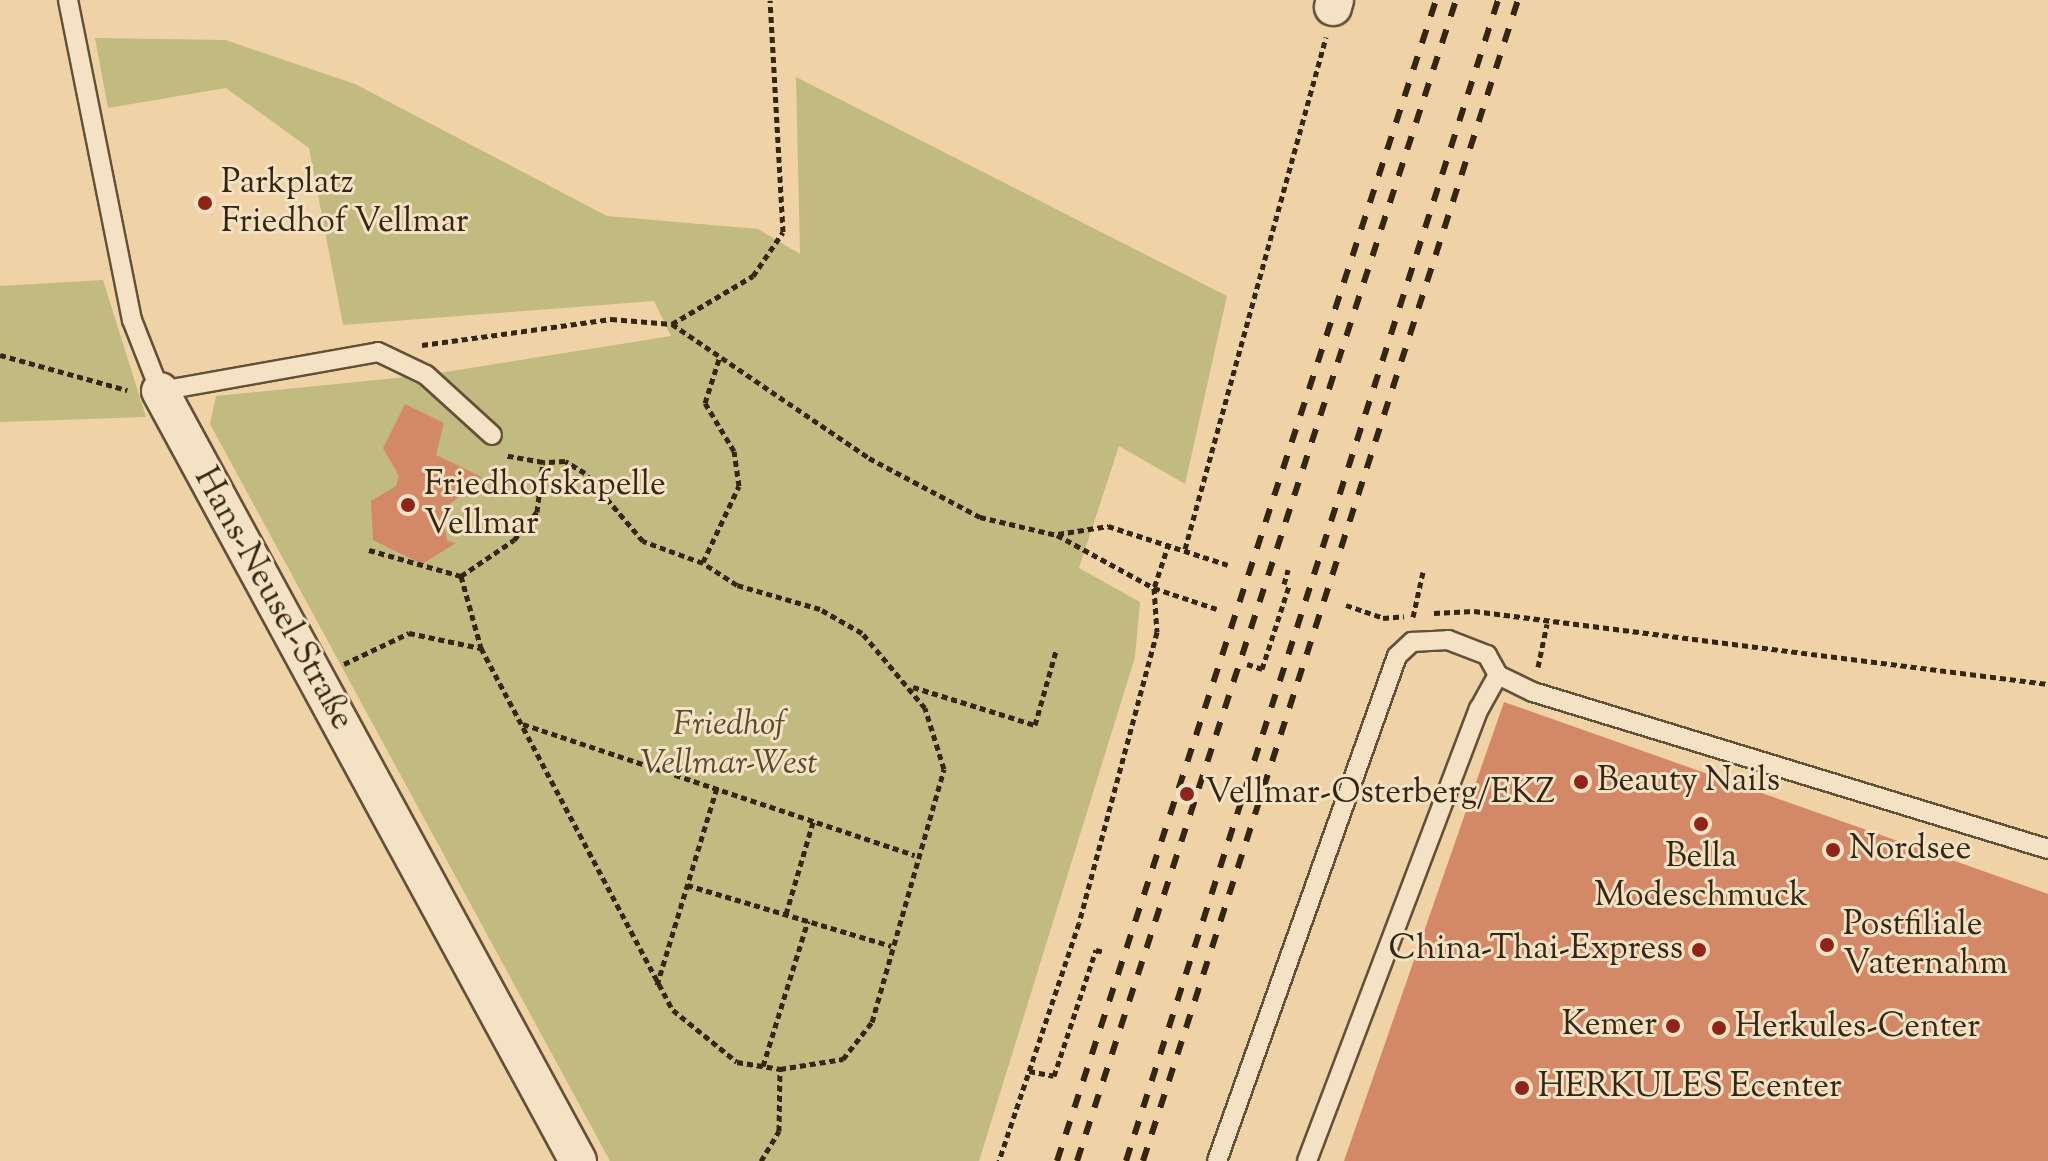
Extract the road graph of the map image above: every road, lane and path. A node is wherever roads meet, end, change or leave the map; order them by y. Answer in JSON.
{"nodes":[{"id":1,"x":68,"y":0,"type":"edge"},
{"id":2,"x":770,"y":0,"type":"edge"},
{"id":3,"x":1330,"y":2,"type":"edge"},
{"id":4,"x":672,"y":324,"type":"junction"},
{"id":5,"x":378,"y":352,"type":"junction"},
{"id":6,"x":0,"y":355,"type":"edge"},
{"id":7,"x":720,"y":356,"type":"junction"},
{"id":8,"x":160,"y":391,"type":"junction"},
{"id":9,"x":492,"y":435,"type":"joint"},
{"id":10,"x":543,"y":462,"type":"junction"},
{"id":11,"x":1057,"y":535,"type":"junction"},
{"id":12,"x":1169,"y":543,"type":"junction"},
{"id":13,"x":1185,"y":549,"type":"junction"},
{"id":14,"x":369,"y":550,"type":"dead end"},
{"id":15,"x":703,"y":563,"type":"junction"},
{"id":16,"x":1228,"y":565,"type":"dead end"},
{"id":17,"x":1423,"y":572,"type":"dead end"},
{"id":18,"x":461,"y":576,"type":"junction"},
{"id":19,"x":1286,"y":583,"type":"dead end"},
{"id":20,"x":1154,"y":588,"type":"junction"},
{"id":21,"x":1346,"y":605,"type":"dead end"},
{"id":22,"x":1217,"y":609,"type":"dead end"},
{"id":23,"x":1413,"y":616,"type":"junction"},
{"id":24,"x":1547,"y":624,"type":"junction"},
{"id":25,"x":1412,"y":642,"type":"junction"},
{"id":26,"x":481,"y":648,"type":"junction"},
{"id":27,"x":1056,"y":651,"type":"dead end"},
{"id":28,"x":1247,"y":664,"type":"dead end"},
{"id":29,"x":1498,"y":675,"type":"junction"},
{"id":30,"x":317,"y":680,"type":"junction"},
{"id":31,"x":2048,"y":684,"type":"edge"},
{"id":32,"x":913,"y":687,"type":"junction"},
{"id":33,"x":1533,"y":692,"type":"junction"},
{"id":34,"x":522,"y":723,"type":"junction"},
{"id":35,"x":717,"y":788,"type":"junction"},
{"id":36,"x":813,"y":822,"type":"junction"},
{"id":37,"x":2048,"y":849,"type":"edge"},
{"id":38,"x":915,"y":855,"type":"junction"},
{"id":39,"x":687,"y":885,"type":"junction"},
{"id":40,"x":786,"y":914,"type":"junction"},
{"id":41,"x":808,"y":921,"type":"junction"},
{"id":42,"x":891,"y":946,"type":"junction"},
{"id":43,"x":1104,"y":952,"type":"dead end"},
{"id":44,"x":657,"y":985,"type":"junction"},
{"id":45,"x":763,"y":1066,"type":"junction"},
{"id":46,"x":780,"y":1069,"type":"junction"},
{"id":47,"x":1029,"y":1071,"type":"junction"},
{"id":48,"x":578,"y":1161,"type":"edge"},
{"id":49,"x":761,"y":1161,"type":"edge"},
{"id":50,"x":999,"y":1161,"type":"edge"},
{"id":51,"x":1217,"y":1161,"type":"edge"},
{"id":52,"x":1307,"y":1161,"type":"edge"}],
"edges":[{"from":1,"to":8,"type":"lane","name":"Hans-Neusel-Straße"},
{"from":2,"to":4,"type":"path"},
{"from":3,"to":13,"type":"path"},
{"from":4,"to":5,"type":"path"},
{"from":4,"to":7,"type":"path"},
{"from":5,"to":8,"type":"lane"},
{"from":5,"to":9,"type":"lane"},
{"from":6,"to":8,"type":"path"},
{"from":7,"to":11,"type":"path"},
{"from":7,"to":15,"type":"path"},
{"from":8,"to":30,"type":"street","name":"Hans-Neusel-Straße"},
{"from":9,"to":10,"type":"path"},
{"from":10,"to":15,"type":"path"},
{"from":10,"to":18,"type":"path"},
{"from":11,"to":12,"type":"path"},
{"from":11,"to":20,"type":"path"},
{"from":12,"to":13,"type":"path"},
{"from":12,"to":20,"type":"path"},
{"from":13,"to":16,"type":"path"},
{"from":14,"to":18,"type":"path"},
{"from":15,"to":32,"type":"path"},
{"from":17,"to":23,"type":"path"},
{"from":18,"to":26,"type":"path"},
{"from":19,"to":28,"type":"path"},
{"from":20,"to":22,"type":"path"},
{"from":20,"to":47,"type":"path"},
{"from":21,"to":23,"type":"path"},
{"from":23,"to":24,"type":"path"},
{"from":23,"to":25,"type":"path"},
{"from":24,"to":31,"type":"path"},
{"from":24,"to":33,"type":"path"},
{"from":25,"to":29,"type":"lane"},
{"from":25,"to":51,"type":"lane"},
{"from":26,"to":30,"type":"path"},
{"from":26,"to":34,"type":"path"},
{"from":27,"to":32,"type":"path"},
{"from":29,"to":33,"type":"lane"},
{"from":29,"to":52,"type":"lane"},
{"from":30,"to":48,"type":"street","name":"Hans-Neusel-Straße"},
{"from":32,"to":38,"type":"path"},
{"from":33,"to":37,"type":"lane"},
{"from":34,"to":35,"type":"path"},
{"from":34,"to":44,"type":"path"},
{"from":35,"to":36,"type":"path"},
{"from":35,"to":39,"type":"path"},
{"from":36,"to":38,"type":"path"},
{"from":36,"to":40,"type":"path"},
{"from":38,"to":42,"type":"path"},
{"from":39,"to":40,"type":"path"},
{"from":39,"to":44,"type":"path"},
{"from":40,"to":41,"type":"path"},
{"from":41,"to":42,"type":"path"},
{"from":41,"to":45,"type":"path"},
{"from":42,"to":46,"type":"path"},
{"from":43,"to":47,"type":"path"},
{"from":44,"to":45,"type":"path"},
{"from":45,"to":46,"type":"path"},
{"from":46,"to":49,"type":"path"},
{"from":47,"to":50,"type":"path"}]}
